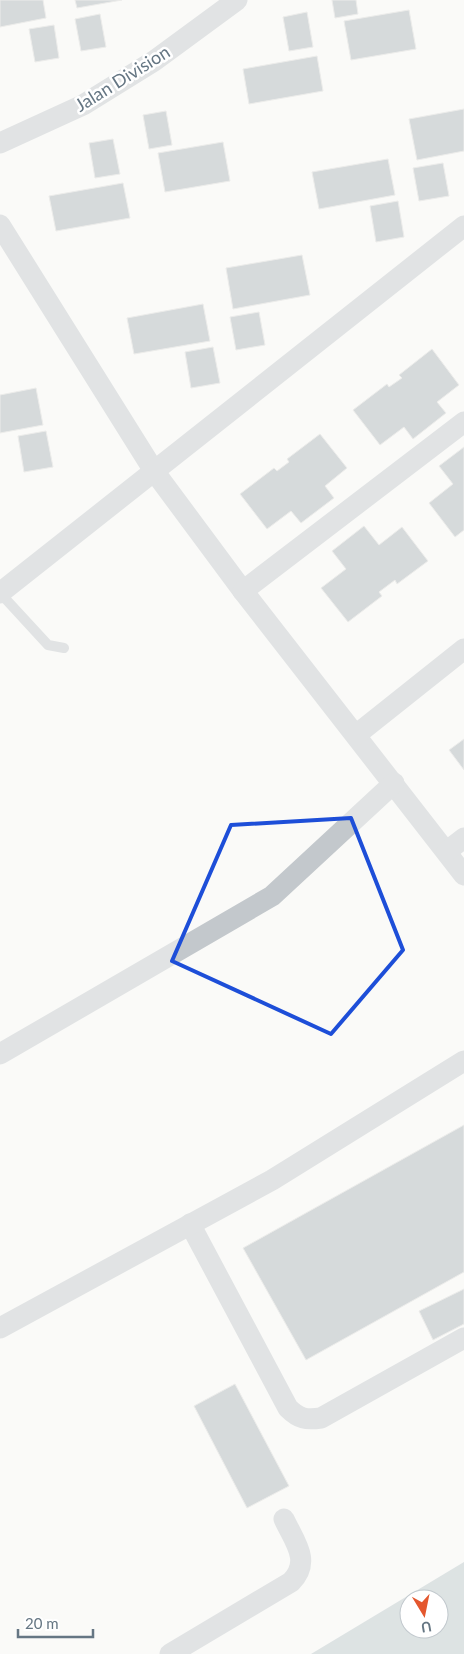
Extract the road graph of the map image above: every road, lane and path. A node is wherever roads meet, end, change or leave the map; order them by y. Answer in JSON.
{"nodes":[{"id":1,"x":237,"y":0,"type":"edge"},
{"id":2,"x":0,"y":143,"type":"edge"},
{"id":3,"x":0,"y":225,"type":"edge"},
{"id":4,"x":464,"y":226,"type":"edge"},
{"id":5,"x":464,"y":422,"type":"edge"},
{"id":6,"x":154,"y":471,"type":"junction"},
{"id":7,"x":243,"y":591,"type":"junction"},
{"id":8,"x":0,"y":593,"type":"edge"},
{"id":9,"x":64,"y":648,"type":"dead end"},
{"id":10,"x":464,"y":649,"type":"edge"},
{"id":11,"x":356,"y":735,"type":"junction"},
{"id":12,"x":394,"y":783,"type":"junction"},
{"id":13,"x":464,"y":838,"type":"edge"},
{"id":14,"x":447,"y":852,"type":"junction"},
{"id":15,"x":464,"y":875,"type":"edge"},
{"id":16,"x":0,"y":1054,"type":"edge"},
{"id":17,"x":464,"y":1061,"type":"edge"},
{"id":18,"x":190,"y":1224,"type":"junction"},
{"id":19,"x":0,"y":1328,"type":"edge"},
{"id":20,"x":464,"y":1338,"type":"edge"},
{"id":21,"x":284,"y":1519,"type":"dead end"},
{"id":22,"x":170,"y":1654,"type":"edge"}],
"edges":[{"from":1,"to":2,"type":"street","name":"Jalan Division"},
{"from":3,"to":6,"type":"street"},
{"from":4,"to":6,"type":"street"},
{"from":5,"to":7,"type":"street"},
{"from":6,"to":7,"type":"street"},
{"from":6,"to":8,"type":"street"},
{"from":7,"to":11,"type":"street"},
{"from":8,"to":9,"type":"lane"},
{"from":10,"to":11,"type":"street"},
{"from":11,"to":12,"type":"street"},
{"from":12,"to":14,"type":"street"},
{"from":12,"to":16,"type":"street"},
{"from":13,"to":14,"type":"street"},
{"from":14,"to":15,"type":"street"},
{"from":17,"to":18,"type":"street"},
{"from":18,"to":19,"type":"street"},
{"from":18,"to":20,"type":"street"},
{"from":21,"to":22,"type":"street"}]}
